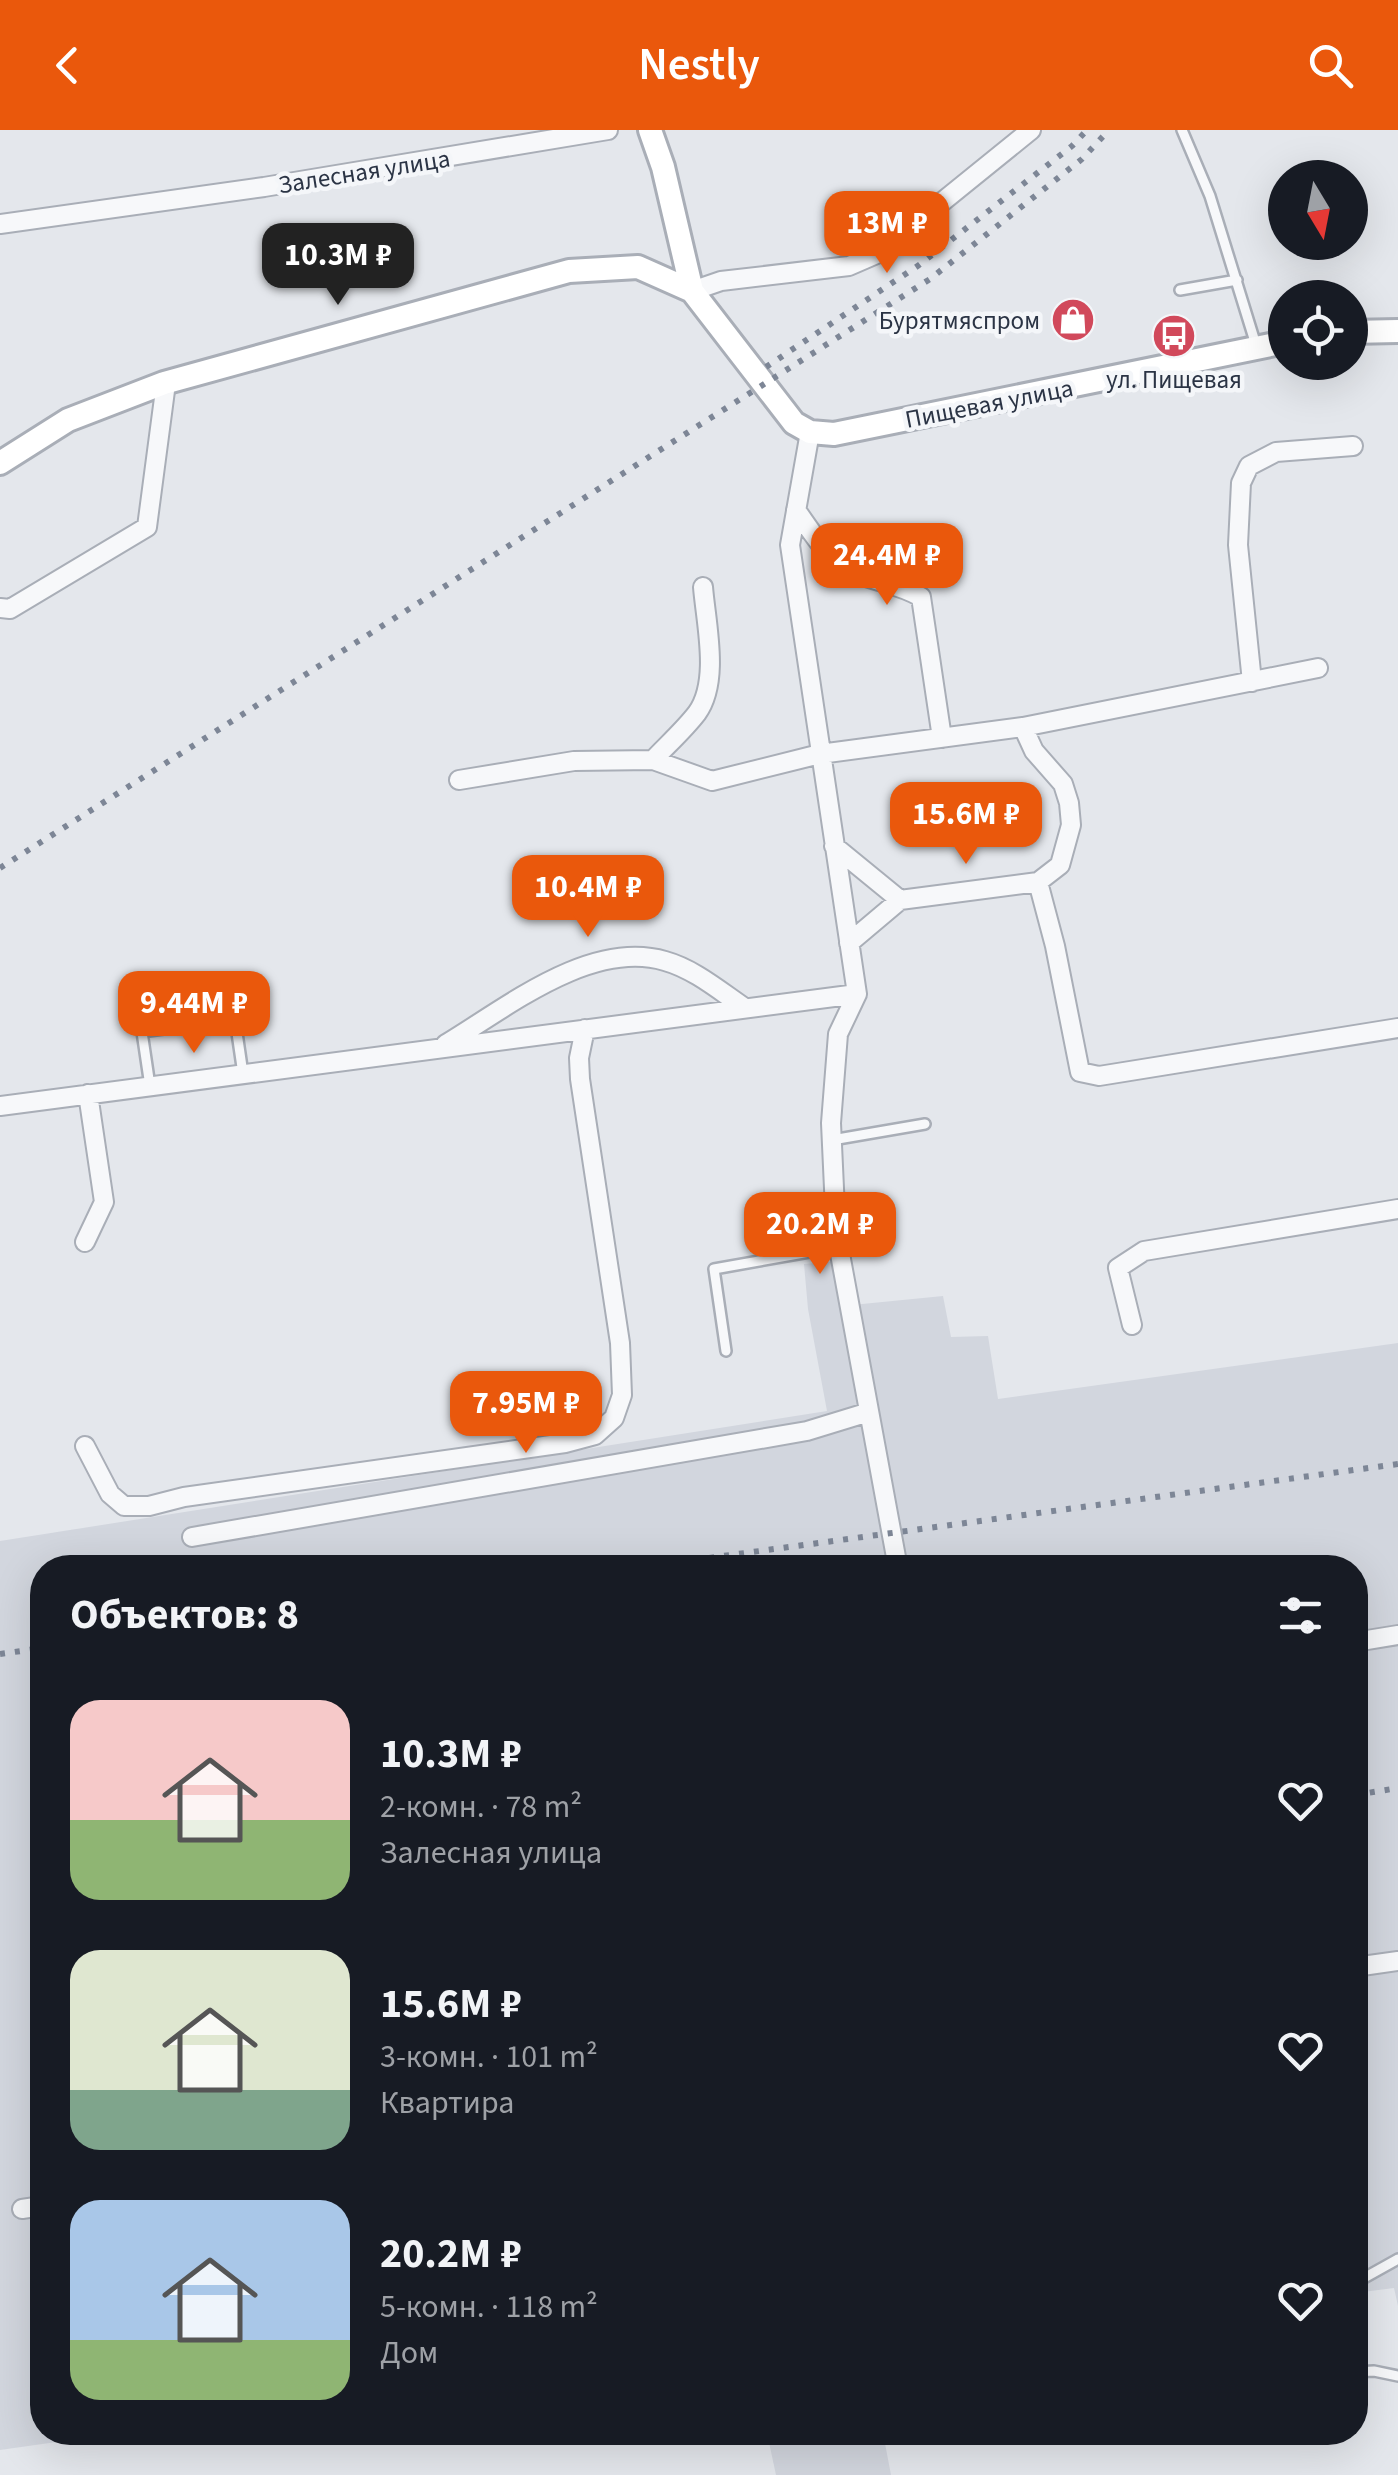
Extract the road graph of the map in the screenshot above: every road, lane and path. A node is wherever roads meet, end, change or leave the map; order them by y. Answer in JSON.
{"nodes":[{"id":1,"x":608,"y":130,"type":"edge"},
{"id":2,"x":650,"y":130,"type":"edge"},
{"id":3,"x":1182,"y":130,"type":"edge"},
{"id":4,"x":1025,"y":132,"type":"edge"},
{"id":5,"x":0,"y":224,"type":"edge"},
{"id":6,"x":1238,"y":280,"type":"junction"},
{"id":7,"x":1180,"y":290,"type":"dead end"},
{"id":8,"x":692,"y":291,"type":"junction"},
{"id":9,"x":1398,"y":330,"type":"edge"},
{"id":10,"x":1368,"y":331,"type":"edge"},
{"id":11,"x":1268,"y":344,"type":"edge"},
{"id":12,"x":1256,"y":346,"type":"junction"},
{"id":13,"x":166,"y":383,"type":"junction"},
{"id":14,"x":810,"y":432,"type":"junction"},
{"id":15,"x":1353,"y":446,"type":"dead end"},
{"id":16,"x":0,"y":463,"type":"edge"},
{"id":17,"x":796,"y":510,"type":"junction"},
{"id":18,"x":703,"y":587,"type":"dead end"},
{"id":19,"x":0,"y":608,"type":"edge"},
{"id":20,"x":1318,"y":668,"type":"dead end"},
{"id":21,"x":1252,"y":682,"type":"junction"},
{"id":22,"x":1023,"y":727,"type":"junction"},
{"id":23,"x":942,"y":738,"type":"junction"},
{"id":24,"x":820,"y":754,"type":"junction"},
{"id":25,"x":653,"y":760,"type":"junction"},
{"id":26,"x":459,"y":780,"type":"dead end"},
{"id":27,"x":834,"y":846,"type":"junction"},
{"id":28,"x":1038,"y":882,"type":"junction"},
{"id":29,"x":900,"y":900,"type":"junction"},
{"id":30,"x":849,"y":943,"type":"junction"},
{"id":31,"x":857,"y":994,"type":"junction"},
{"id":32,"x":745,"y":1008,"type":"junction"},
{"id":33,"x":1398,"y":1028,"type":"edge"},
{"id":34,"x":585,"y":1029,"type":"junction"},
{"id":35,"x":439,"y":1048,"type":"junction"},
{"id":36,"x":243,"y":1074,"type":"junction"},
{"id":37,"x":150,"y":1086,"type":"junction"},
{"id":38,"x":88,"y":1094,"type":"junction"},
{"id":39,"x":0,"y":1106,"type":"edge"},
{"id":40,"x":924,"y":1124,"type":"dead end"},
{"id":41,"x":832,"y":1140,"type":"junction"},
{"id":42,"x":1398,"y":1208,"type":"edge"},
{"id":43,"x":85,"y":1242,"type":"dead end"},
{"id":44,"x":838,"y":1247,"type":"junction"},
{"id":45,"x":1132,"y":1325,"type":"dead end"},
{"id":46,"x":726,"y":1351,"type":"dead end"},
{"id":47,"x":869,"y":1412,"type":"junction"},
{"id":48,"x":85,"y":1446,"type":"dead end"},
{"id":49,"x":192,"y":1537,"type":"dead end"},
{"id":50,"x":896,"y":1555,"type":"edge"},
{"id":51,"x":1398,"y":1635,"type":"edge"},
{"id":52,"x":1368,"y":1640,"type":"edge"},
{"id":53,"x":1398,"y":1961,"type":"edge"},
{"id":54,"x":1368,"y":1965,"type":"edge"},
{"id":55,"x":30,"y":2208,"type":"edge"},
{"id":56,"x":22,"y":2209,"type":"dead end"},
{"id":57,"x":1398,"y":2260,"type":"edge"},
{"id":58,"x":1368,"y":2276,"type":"edge"},
{"id":59,"x":1368,"y":2371,"type":"edge"},
{"id":60,"x":1398,"y":2376,"type":"edge"}],
"edges":[{"from":1,"to":5,"type":"street","name":"Залесная улица"},
{"from":2,"to":8,"type":"main road"},
{"from":3,"to":6,"type":"lane"},
{"from":4,"to":8,"type":"street"},
{"from":6,"to":7,"type":"lane"},
{"from":6,"to":12,"type":"lane"},
{"from":8,"to":13,"type":"main road"},
{"from":8,"to":14,"type":"main road"},
{"from":9,"to":10,"type":"main road"},
{"from":11,"to":12,"type":"main road","name":"Пищевая улица"},
{"from":12,"to":14,"type":"main road","name":"Пищевая улица"},
{"from":13,"to":16,"type":"main road"},
{"from":13,"to":19,"type":"street"},
{"from":14,"to":17,"type":"street"},
{"from":15,"to":21,"type":"street"},
{"from":17,"to":23,"type":"street"},
{"from":17,"to":24,"type":"street"},
{"from":18,"to":25,"type":"street"},
{"from":20,"to":21,"type":"street"},
{"from":21,"to":22,"type":"street"},
{"from":22,"to":23,"type":"street"},
{"from":22,"to":28,"type":"street"},
{"from":23,"to":24,"type":"street"},
{"from":24,"to":25,"type":"street"},
{"from":24,"to":27,"type":"street"},
{"from":25,"to":26,"type":"street"},
{"from":27,"to":29,"type":"street"},
{"from":27,"to":30,"type":"street"},
{"from":28,"to":29,"type":"street"},
{"from":28,"to":33,"type":"street"},
{"from":29,"to":30,"type":"street"},
{"from":30,"to":31,"type":"street"},
{"from":31,"to":32,"type":"street"},
{"from":31,"to":41,"type":"street"},
{"from":32,"to":34,"type":"street"},
{"from":32,"to":35,"type":"street"},
{"from":34,"to":35,"type":"street"},
{"from":34,"to":48,"type":"street"},
{"from":35,"to":36,"type":"street"},
{"from":36,"to":37,"type":"street"},
{"from":36,"to":37,"type":"lane"},
{"from":37,"to":38,"type":"street"},
{"from":38,"to":39,"type":"street"},
{"from":38,"to":43,"type":"street"},
{"from":40,"to":41,"type":"lane"},
{"from":41,"to":44,"type":"street"},
{"from":42,"to":45,"type":"street"},
{"from":44,"to":46,"type":"lane"},
{"from":44,"to":47,"type":"street"},
{"from":47,"to":49,"type":"street"},
{"from":47,"to":50,"type":"street"},
{"from":51,"to":52,"type":"street"},
{"from":53,"to":54,"type":"street"},
{"from":55,"to":56,"type":"street"},
{"from":57,"to":58,"type":"lane"},
{"from":59,"to":60,"type":"lane"}]}
